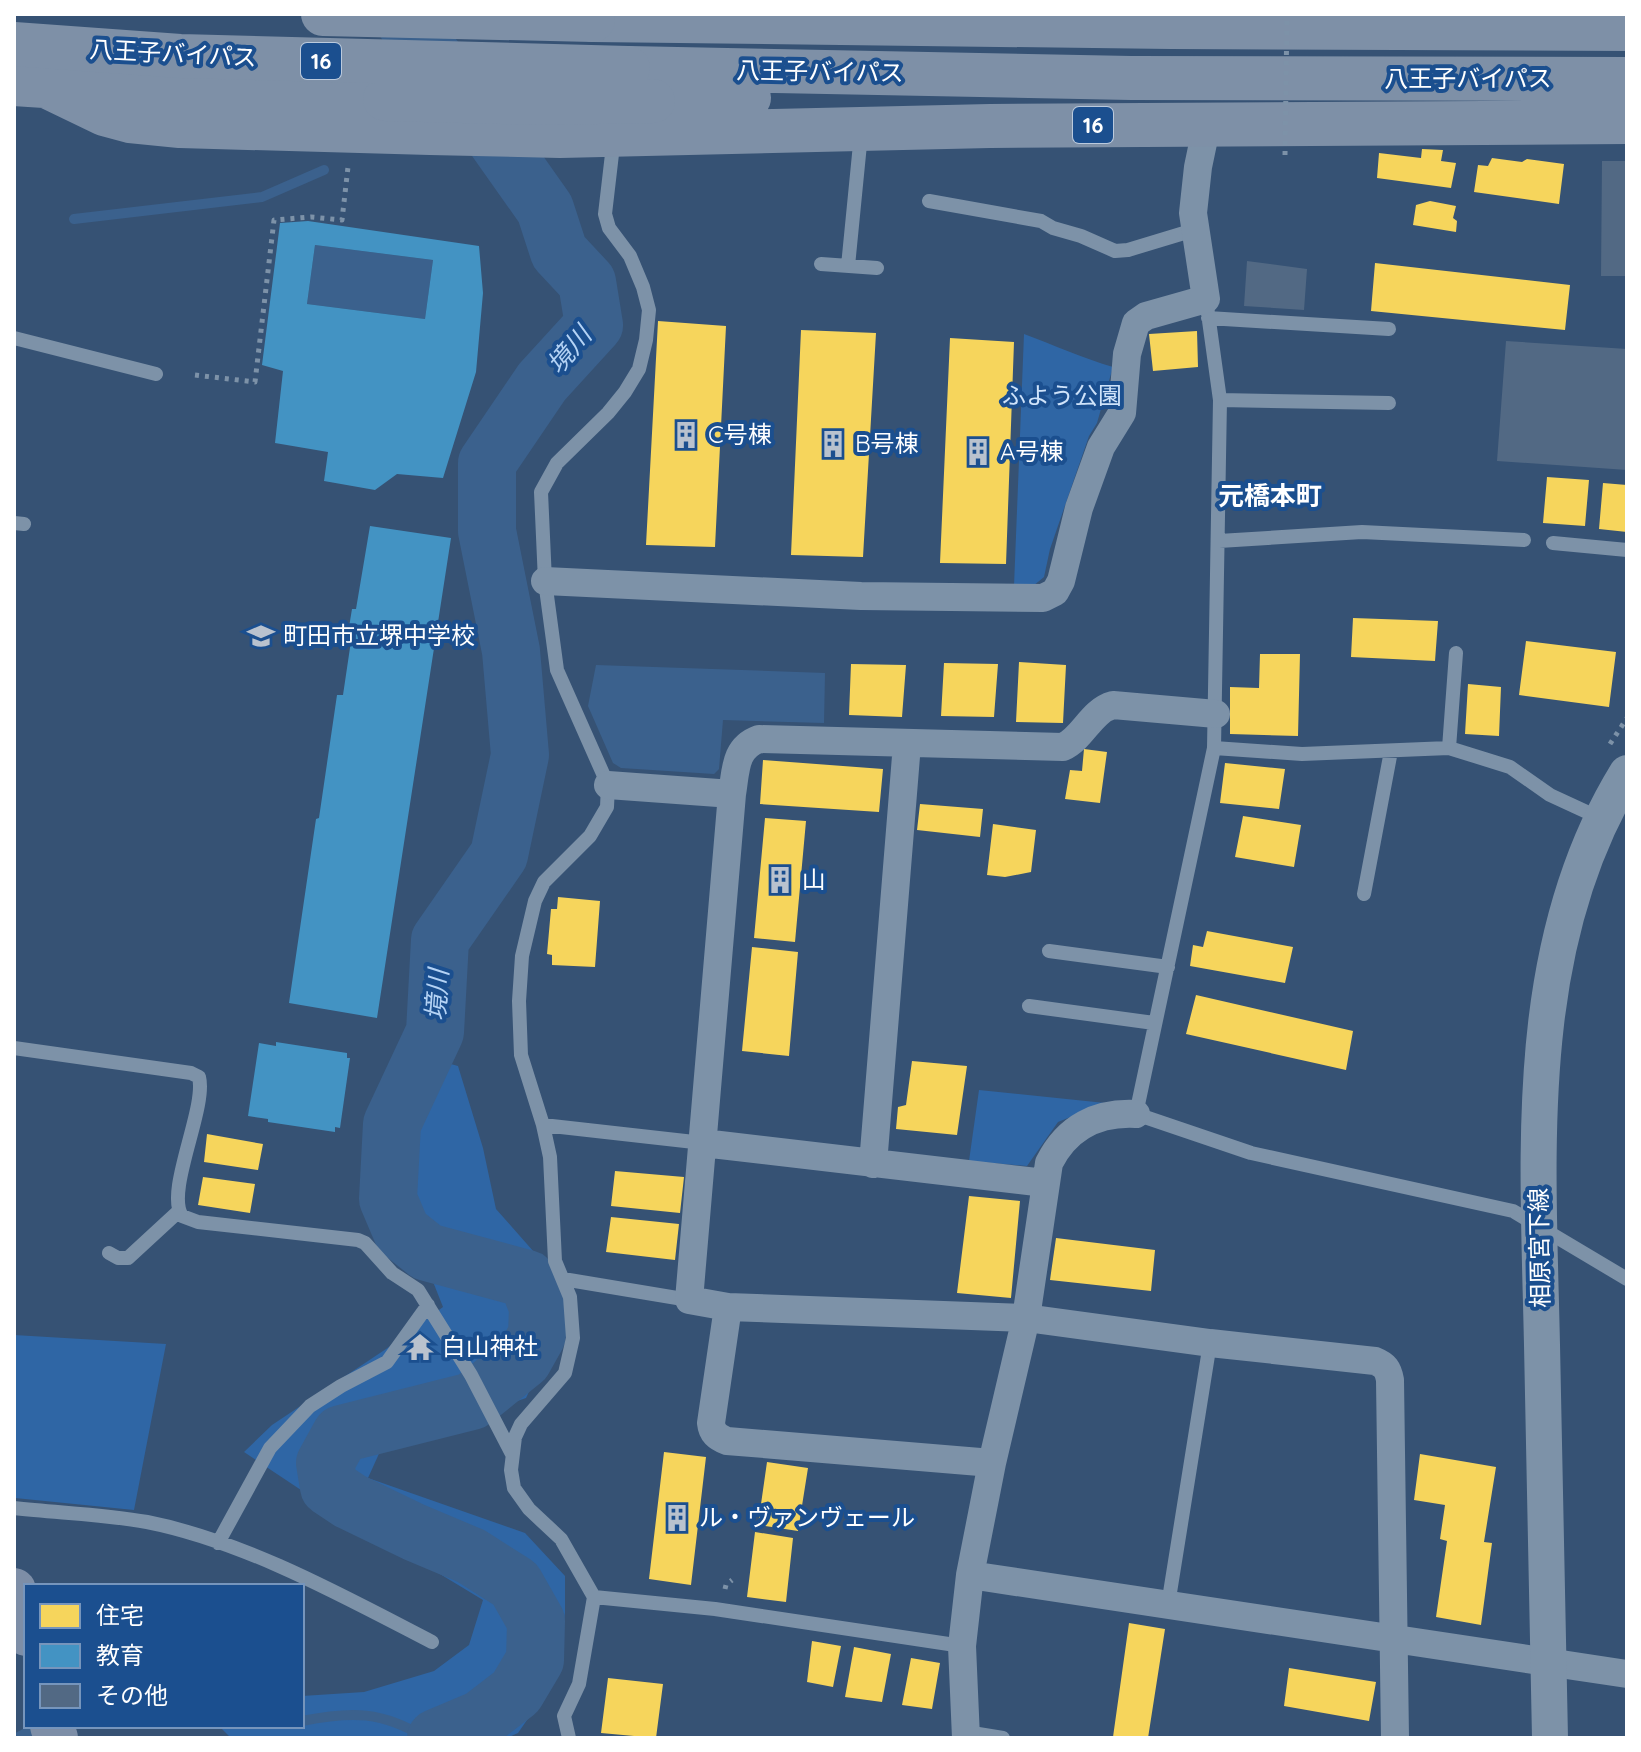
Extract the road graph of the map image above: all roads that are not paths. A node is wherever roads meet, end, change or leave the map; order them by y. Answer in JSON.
{"nodes":[{"id":1,"x":323,"y":14,"type":"edge"},
{"id":2,"x":524,"y":14,"type":"edge"},
{"id":3,"x":1047,"y":14,"type":"edge"},
{"id":4,"x":1171,"y":27,"type":"junction"},
{"id":5,"x":1627,"y":29,"type":"edge"},
{"id":6,"x":14,"y":44,"type":"edge"},
{"id":7,"x":1446,"y":79,"type":"junction"},
{"id":8,"x":1627,"y":79,"type":"edge"},
{"id":9,"x":31,"y":85,"type":"edge"},
{"id":10,"x":641,"y":85,"type":"junction"},
{"id":11,"x":1627,"y":90,"type":"edge"},
{"id":12,"x":1627,"y":122,"type":"edge"},
{"id":13,"x":1207,"y":124,"type":"junction"},
{"id":14,"x":861,"y":129,"type":"junction"},
{"id":15,"x":614,"y":135,"type":"junction"},
{"id":16,"x":929,"y":201,"type":"dead end"},
{"id":17,"x":1194,"y":230,"type":"junction"},
{"id":18,"x":821,"y":264,"type":"dead end"},
{"id":19,"x":848,"y":266,"type":"junction"},
{"id":20,"x":877,"y":268,"type":"dead end"},
{"id":21,"x":1207,"y":308,"type":"junction"},
{"id":22,"x":1389,"y":329,"type":"dead end"},
{"id":23,"x":14,"y":338,"type":"edge"},
{"id":24,"x":156,"y":374,"type":"dead end"},
{"id":25,"x":1220,"y":400,"type":"junction"},
{"id":26,"x":1389,"y":403,"type":"dead end"},
{"id":27,"x":1524,"y":540,"type":"dead end"},
{"id":28,"x":1219,"y":541,"type":"junction"},
{"id":29,"x":1553,"y":543,"type":"dead end"},
{"id":30,"x":1627,"y":550,"type":"edge"},
{"id":31,"x":545,"y":581,"type":"junction"},
{"id":32,"x":1456,"y":653,"type":"dead end"},
{"id":33,"x":1216,"y":714,"type":"junction"},
{"id":34,"x":907,"y":744,"type":"junction"},
{"id":35,"x":1214,"y":748,"type":"junction"},
{"id":36,"x":1449,"y":748,"type":"junction"},
{"id":37,"x":1391,"y":751,"type":"junction"},
{"id":38,"x":1627,"y":773,"type":"edge"},
{"id":39,"x":608,"y":785,"type":"junction"},
{"id":40,"x":732,"y":794,"type":"junction"},
{"id":41,"x":1603,"y":819,"type":"junction"},
{"id":42,"x":1364,"y":894,"type":"dead end"},
{"id":43,"x":1049,"y":951,"type":"dead end"},
{"id":44,"x":1168,"y":967,"type":"junction"},
{"id":45,"x":1029,"y":1006,"type":"dead end"},
{"id":46,"x":1154,"y":1023,"type":"junction"},
{"id":47,"x":14,"y":1048,"type":"edge"},
{"id":48,"x":1136,"y":1114,"type":"junction"},
{"id":49,"x":543,"y":1125,"type":"junction"},
{"id":50,"x":703,"y":1143,"type":"junction"},
{"id":51,"x":873,"y":1164,"type":"junction"},
{"id":52,"x":1045,"y":1183,"type":"junction"},
{"id":53,"x":179,"y":1211,"type":"junction"},
{"id":54,"x":1540,"y":1227,"type":"junction"},
{"id":55,"x":109,"y":1253,"type":"dead end"},
{"id":56,"x":563,"y":1279,"type":"junction"},
{"id":57,"x":1627,"y":1279,"type":"edge"},
{"id":58,"x":689,"y":1300,"type":"junction"},
{"id":59,"x":428,"y":1305,"type":"junction"},
{"id":60,"x":728,"y":1307,"type":"junction"},
{"id":61,"x":1026,"y":1318,"type":"junction"},
{"id":62,"x":1210,"y":1343,"type":"junction"},
{"id":63,"x":512,"y":1454,"type":"junction"},
{"id":64,"x":992,"y":1463,"type":"junction"},
{"id":65,"x":14,"y":1508,"type":"edge"},
{"id":66,"x":218,"y":1543,"type":"junction"},
{"id":67,"x":970,"y":1575,"type":"junction"},
{"id":68,"x":14,"y":1590,"type":"edge"},
{"id":69,"x":594,"y":1597,"type":"junction"},
{"id":70,"x":1168,"y":1605,"type":"junction"},
{"id":71,"x":24,"y":1627,"type":"edge"},
{"id":72,"x":1393,"y":1640,"type":"junction"},
{"id":73,"x":432,"y":1642,"type":"dead end"},
{"id":74,"x":962,"y":1646,"type":"junction"},
{"id":75,"x":1549,"y":1662,"type":"junction"},
{"id":76,"x":1627,"y":1674,"type":"edge"},
{"id":77,"x":966,"y":1735,"type":"edge"},
{"id":78,"x":569,"y":1738,"type":"edge"},
{"id":79,"x":1003,"y":1738,"type":"edge"},
{"id":80,"x":1395,"y":1738,"type":"edge"},
{"id":81,"x":1550,"y":1738,"type":"edge"}],
"edges":[{"from":1,"to":4,"type":"highway","name":"八王子バイパス","number":"16","bridge":true},
{"from":2,"to":15,"type":"street"},
{"from":3,"to":4,"type":"highway","number":"16"},
{"from":4,"to":5,"type":"highway","name":"八王子バイパス","number":"16"},
{"from":6,"to":10,"type":"highway","name":"八王子バイパス","number":"16","bridge":true},
{"from":7,"to":8,"type":"highway","name":"八王子バイパス","number":"16"},
{"from":7,"to":10,"type":"highway","name":"八王子バイパス","number":"16"},
{"from":7,"to":11,"type":"highway","number":"16"},
{"from":9,"to":10,"type":"highway","number":"16","bridge":true},
{"from":9,"to":15,"type":"highway","number":"16"},
{"from":12,"to":13,"type":"highway","number":"16"},
{"from":13,"to":14,"type":"highway","number":"16"},
{"from":13,"to":17,"type":"street"},
{"from":14,"to":15,"type":"highway","number":"16"},
{"from":14,"to":19,"type":"lane"},
{"from":15,"to":31,"type":"lane"},
{"from":16,"to":17,"type":"lane"},
{"from":17,"to":21,"type":"street"},
{"from":18,"to":19,"type":"lane"},
{"from":19,"to":20,"type":"lane"},
{"from":21,"to":22,"type":"lane"},
{"from":21,"to":25,"type":"lane"},
{"from":21,"to":31,"type":"street"},
{"from":23,"to":24,"type":"lane"},
{"from":25,"to":26,"type":"lane"},
{"from":25,"to":28,"type":"lane"},
{"from":27,"to":28,"type":"lane"},
{"from":28,"to":33,"type":"lane"},
{"from":29,"to":30,"type":"lane"},
{"from":31,"to":39,"type":"lane"},
{"from":32,"to":36,"type":"lane"},
{"from":33,"to":34,"type":"street"},
{"from":33,"to":35,"type":"lane"},
{"from":34,"to":40,"type":"street"},
{"from":34,"to":51,"type":"street"},
{"from":35,"to":37,"type":"lane"},
{"from":35,"to":44,"type":"lane"},
{"from":36,"to":37,"type":"lane"},
{"from":36,"to":41,"type":"lane"},
{"from":37,"to":42,"type":"lane"},
{"from":38,"to":41,"type":"street","name":"相原宮下線"},
{"from":39,"to":40,"type":"street"},
{"from":39,"to":49,"type":"lane"},
{"from":40,"to":50,"type":"street"},
{"from":41,"to":54,"type":"street","name":"相原宮下線"},
{"from":43,"to":44,"type":"lane"},
{"from":44,"to":46,"type":"lane"},
{"from":45,"to":46,"type":"lane"},
{"from":46,"to":48,"type":"lane"},
{"from":47,"to":53,"type":"lane"},
{"from":48,"to":52,"type":"street"},
{"from":48,"to":54,"type":"lane"},
{"from":49,"to":50,"type":"lane"},
{"from":49,"to":56,"type":"lane"},
{"from":50,"to":51,"type":"street"},
{"from":50,"to":58,"type":"street"},
{"from":51,"to":52,"type":"street"},
{"from":52,"to":61,"type":"street"},
{"from":53,"to":55,"type":"lane"},
{"from":53,"to":59,"type":"lane"},
{"from":54,"to":57,"type":"lane"},
{"from":54,"to":75,"type":"street","name":"相原宮下線"},
{"from":56,"to":58,"type":"lane"},
{"from":56,"to":63,"type":"lane"},
{"from":58,"to":60,"type":"street"},
{"from":59,"to":63,"type":"lane"},
{"from":59,"to":66,"type":"lane"},
{"from":60,"to":61,"type":"street"},
{"from":60,"to":64,"type":"street"},
{"from":61,"to":62,"type":"street"},
{"from":61,"to":64,"type":"street"},
{"from":62,"to":70,"type":"lane"},
{"from":62,"to":72,"type":"street"},
{"from":63,"to":69,"type":"lane"},
{"from":64,"to":67,"type":"street"},
{"from":65,"to":66,"type":"lane"},
{"from":66,"to":73,"type":"lane"},
{"from":67,"to":70,"type":"street"},
{"from":67,"to":74,"type":"street"},
{"from":68,"to":71,"type":"main road"},
{"from":69,"to":74,"type":"lane"},
{"from":69,"to":78,"type":"lane"},
{"from":70,"to":72,"type":"street"},
{"from":72,"to":75,"type":"street"},
{"from":72,"to":80,"type":"street"},
{"from":74,"to":77,"type":"street"},
{"from":75,"to":76,"type":"street"},
{"from":75,"to":81,"type":"street","name":"相原宮下線"},
{"from":77,"to":79,"type":"lane"}]}
